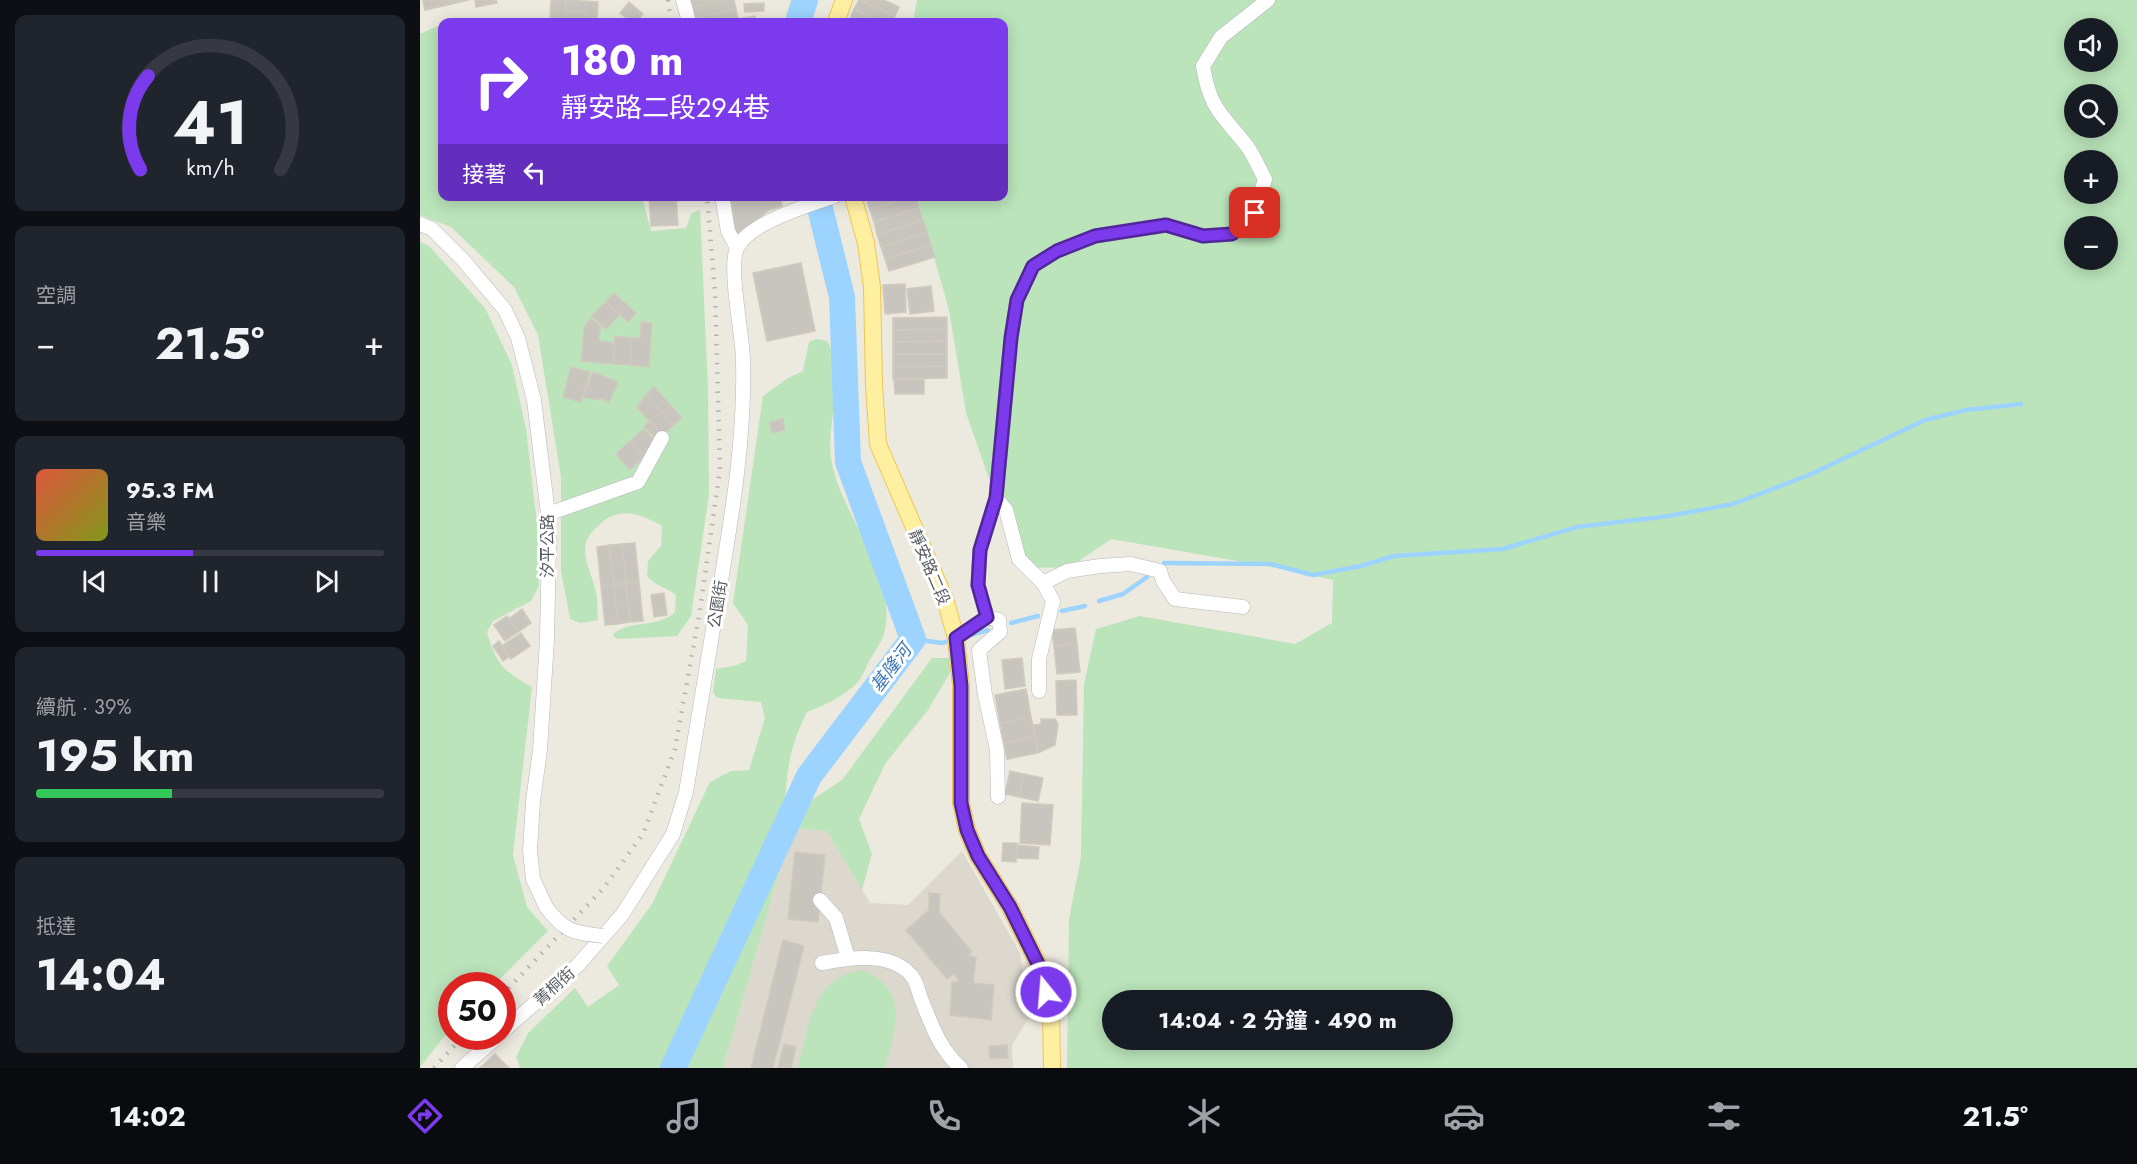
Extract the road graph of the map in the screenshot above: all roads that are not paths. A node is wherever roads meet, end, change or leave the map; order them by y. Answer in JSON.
{"nodes":[{"id":1,"x":683,"y":0,"type":"edge"},
{"id":2,"x":844,"y":0,"type":"edge"},
{"id":3,"x":1268,"y":0,"type":"edge"},
{"id":4,"x":688,"y":18,"type":"edge"},
{"id":5,"x":837,"y":18,"type":"edge"},
{"id":6,"x":723,"y":201,"type":"edge"},
{"id":7,"x":823,"y":201,"type":"edge"},
{"id":8,"x":854,"y":201,"type":"edge"},
{"id":9,"x":420,"y":224,"type":"edge"},
{"id":10,"x":737,"y":248,"type":"junction"},
{"id":11,"x":662,"y":438,"type":"dead end"},
{"id":12,"x":996,"y":498,"type":"junction"},
{"id":13,"x":548,"y":514,"type":"junction"},
{"id":14,"x":1043,"y":583,"type":"junction"},
{"id":15,"x":1243,"y":607,"type":"dead end"},
{"id":16,"x":987,"y":617,"type":"junction"},
{"id":17,"x":956,"y":643,"type":"junction"},
{"id":18,"x":1039,"y":691,"type":"dead end"},
{"id":19,"x":998,"y":796,"type":"dead end"},
{"id":20,"x":820,"y":900,"type":"dead end"},
{"id":21,"x":603,"y":936,"type":"junction"},
{"id":22,"x":848,"y":958,"type":"junction"},
{"id":23,"x":822,"y":963,"type":"dead end"},
{"id":24,"x":516,"y":1020,"type":"edge"},
{"id":25,"x":482,"y":1050,"type":"edge"},
{"id":26,"x":462,"y":1068,"type":"edge"},
{"id":27,"x":961,"y":1068,"type":"edge"},
{"id":28,"x":1052,"y":1068,"type":"edge"}],
"edges":[{"from":1,"to":4,"type":"street"},
{"from":2,"to":5,"type":"main road"},
{"from":3,"to":12,"type":"street"},
{"from":6,"to":10,"type":"street","name":"公園街"},
{"from":7,"to":10,"type":"street"},
{"from":8,"to":17,"type":"main road","name":"靜安路二段"},
{"from":9,"to":13,"type":"street","name":"汐平公路"},
{"from":10,"to":21,"type":"street","name":"公園街"},
{"from":11,"to":13,"type":"street"},
{"from":12,"to":14,"type":"street"},
{"from":12,"to":16,"type":"street"},
{"from":13,"to":21,"type":"street","name":"汐平公路","bridge":true},
{"from":14,"to":15,"type":"street"},
{"from":14,"to":18,"type":"street"},
{"from":16,"to":17,"type":"street"},
{"from":16,"to":19,"type":"street"},
{"from":17,"to":28,"type":"main road","name":"靜安路二段"},
{"from":20,"to":22,"type":"street"},
{"from":21,"to":24,"type":"street","name":"菁桐街"},
{"from":22,"to":23,"type":"street"},
{"from":22,"to":27,"type":"street"},
{"from":25,"to":26,"type":"street"}]}
